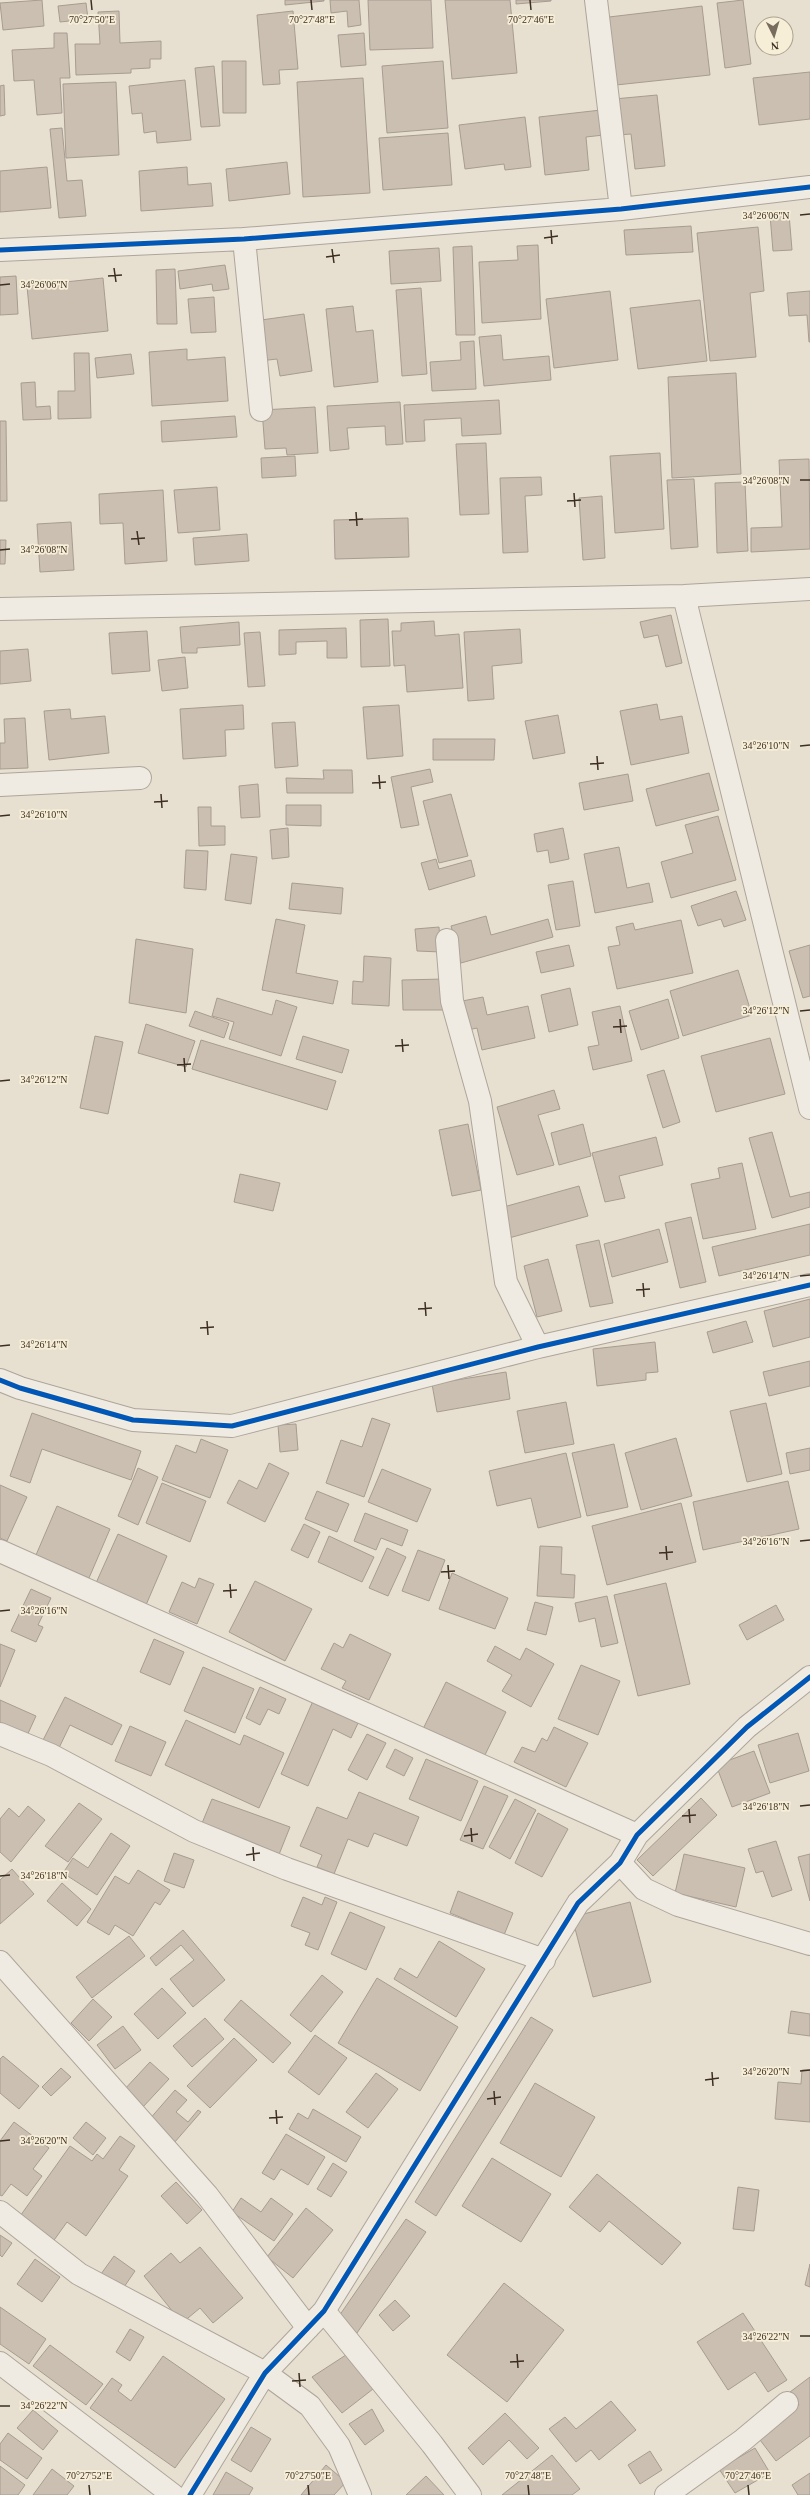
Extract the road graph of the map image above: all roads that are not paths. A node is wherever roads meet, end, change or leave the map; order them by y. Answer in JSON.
{"nodes":[{"id":1,"x":596,"y":0,"type":"edge"},
{"id":2,"x":810,"y":187,"type":"edge"},
{"id":3,"x":621,"y":209,"type":"junction"},
{"id":4,"x":244,"y":239,"type":"junction"},
{"id":5,"x":0,"y":250,"type":"edge"},
{"id":6,"x":260,"y":410,"type":"dead end"},
{"id":7,"x":810,"y":589,"type":"edge"},
{"id":8,"x":684,"y":596,"type":"junction"},
{"id":9,"x":0,"y":609,"type":"edge"},
{"id":10,"x":140,"y":778,"type":"dead end"},
{"id":11,"x":0,"y":785,"type":"edge"},
{"id":12,"x":447,"y":940,"type":"dead end"},
{"id":13,"x":810,"y":1108,"type":"edge"},
{"id":14,"x":810,"y":1285,"type":"edge"},
{"id":15,"x":538,"y":1347,"type":"junction"},
{"id":16,"x":0,"y":1380,"type":"edge"},
{"id":17,"x":0,"y":1551,"type":"edge"},
{"id":18,"x":810,"y":1677,"type":"edge"},
{"id":19,"x":0,"y":1734,"type":"edge"},
{"id":20,"x":637,"y":1835,"type":"junction"},
{"id":21,"x":620,"y":1863,"type":"junction"},
{"id":22,"x":810,"y":1944,"type":"edge"},
{"id":23,"x":544,"y":1960,"type":"junction"},
{"id":24,"x":0,"y":1962,"type":"edge"},
{"id":25,"x":0,"y":2212,"type":"edge"},
{"id":26,"x":324,"y":2311,"type":"junction"},
{"id":27,"x":308,"y":2328,"type":"junction"},
{"id":28,"x":0,"y":2363,"type":"edge"},
{"id":29,"x":265,"y":2373,"type":"junction"},
{"id":30,"x":787,"y":2403,"type":"dead end"},
{"id":31,"x":173,"y":2495,"type":"edge"},
{"id":32,"x":190,"y":2495,"type":"edge"},
{"id":33,"x":360,"y":2495,"type":"edge"},
{"id":34,"x":470,"y":2495,"type":"edge"},
{"id":35,"x":666,"y":2495,"type":"edge"}],
"edges":[{"from":1,"to":3,"type":"street"},
{"from":2,"to":3,"type":"street"},
{"from":3,"to":4,"type":"street"},
{"from":4,"to":5,"type":"street"},
{"from":4,"to":6,"type":"street"},
{"from":7,"to":8,"type":"street"},
{"from":8,"to":9,"type":"street"},
{"from":8,"to":13,"type":"street"},
{"from":10,"to":11,"type":"street"},
{"from":12,"to":15,"type":"street"},
{"from":14,"to":15,"type":"street"},
{"from":15,"to":16,"type":"street"},
{"from":17,"to":20,"type":"street"},
{"from":18,"to":20,"type":"street"},
{"from":19,"to":23,"type":"street"},
{"from":20,"to":21,"type":"street"},
{"from":21,"to":22,"type":"street"},
{"from":21,"to":23,"type":"street"},
{"from":23,"to":26,"type":"street"},
{"from":24,"to":27,"type":"street"},
{"from":25,"to":29,"type":"street"},
{"from":26,"to":27,"type":"street"},
{"from":26,"to":34,"type":"street"},
{"from":27,"to":29,"type":"street"},
{"from":28,"to":31,"type":"street"},
{"from":29,"to":32,"type":"street"},
{"from":29,"to":33,"type":"street"},
{"from":30,"to":35,"type":"street"}]}
